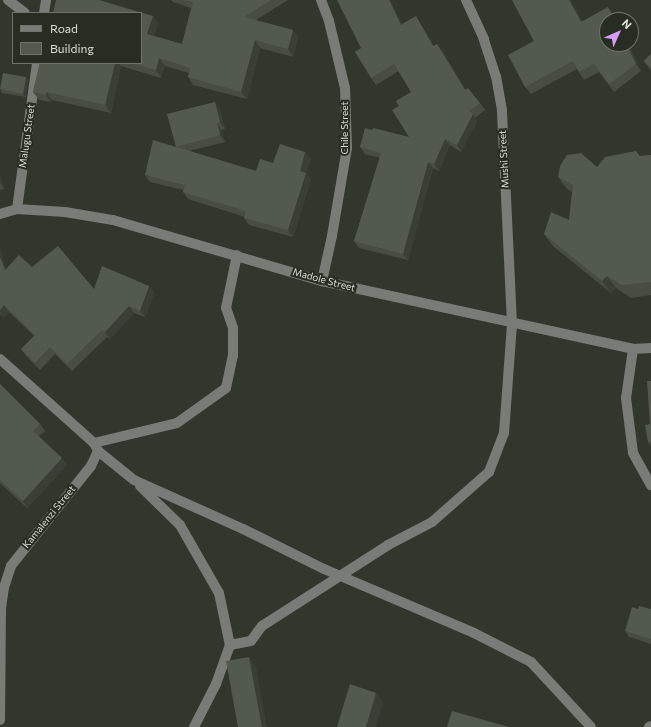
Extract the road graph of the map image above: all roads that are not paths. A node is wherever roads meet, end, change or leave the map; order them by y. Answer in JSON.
{"nodes":[{"id":1,"x":8,"y":0,"type":"edge"},
{"id":2,"x":46,"y":0,"type":"edge"},
{"id":3,"x":321,"y":0,"type":"edge"},
{"id":4,"x":466,"y":0,"type":"edge"},
{"id":5,"x":24,"y":12,"type":"edge"},
{"id":6,"x":44,"y":12,"type":"edge"},
{"id":7,"x":37,"y":64,"type":"edge"},
{"id":8,"x":17,"y":209,"type":"junction"},
{"id":9,"x":0,"y":214,"type":"edge"},
{"id":10,"x":237,"y":255,"type":"junction"},
{"id":11,"x":322,"y":281,"type":"junction"},
{"id":12,"x":512,"y":324,"type":"junction"},
{"id":13,"x":651,"y":348,"type":"edge"},
{"id":14,"x":634,"y":349,"type":"junction"},
{"id":15,"x":0,"y":359,"type":"edge"},
{"id":16,"x":96,"y":447,"type":"junction"},
{"id":17,"x":134,"y":480,"type":"junction"},
{"id":18,"x":651,"y":485,"type":"edge"},
{"id":19,"x":342,"y":577,"type":"junction"},
{"id":20,"x":230,"y":645,"type":"junction"},
{"id":21,"x":0,"y":720,"type":"edge"},
{"id":22,"x":194,"y":727,"type":"edge"},
{"id":23,"x":591,"y":727,"type":"edge"}],
"edges":[{"from":1,"to":5,"type":"street"},
{"from":2,"to":6,"type":"street"},
{"from":3,"to":11,"type":"street","name":"Chile Street"},
{"from":4,"to":12,"type":"street","name":"Mushi Street"},
{"from":7,"to":8,"type":"street","name":"Malugu Street"},
{"from":8,"to":9,"type":"street","name":"Madole Street"},
{"from":8,"to":10,"type":"street","name":"Madole Street"},
{"from":10,"to":11,"type":"street","name":"Madole Street"},
{"from":10,"to":16,"type":"street"},
{"from":11,"to":12,"type":"street","name":"Madole Street"},
{"from":12,"to":14,"type":"street","name":"Madole Street"},
{"from":12,"to":19,"type":"street","name":"Mushi Street"},
{"from":13,"to":14,"type":"street","name":"Madole Street"},
{"from":14,"to":18,"type":"street"},
{"from":15,"to":16,"type":"street"},
{"from":16,"to":17,"type":"street"},
{"from":16,"to":21,"type":"street","name":"Kamalenzi Street"},
{"from":17,"to":19,"type":"street"},
{"from":17,"to":20,"type":"street"},
{"from":19,"to":20,"type":"street","name":"Mushi Street"},
{"from":19,"to":23,"type":"street"},
{"from":20,"to":22,"type":"street"}]}
